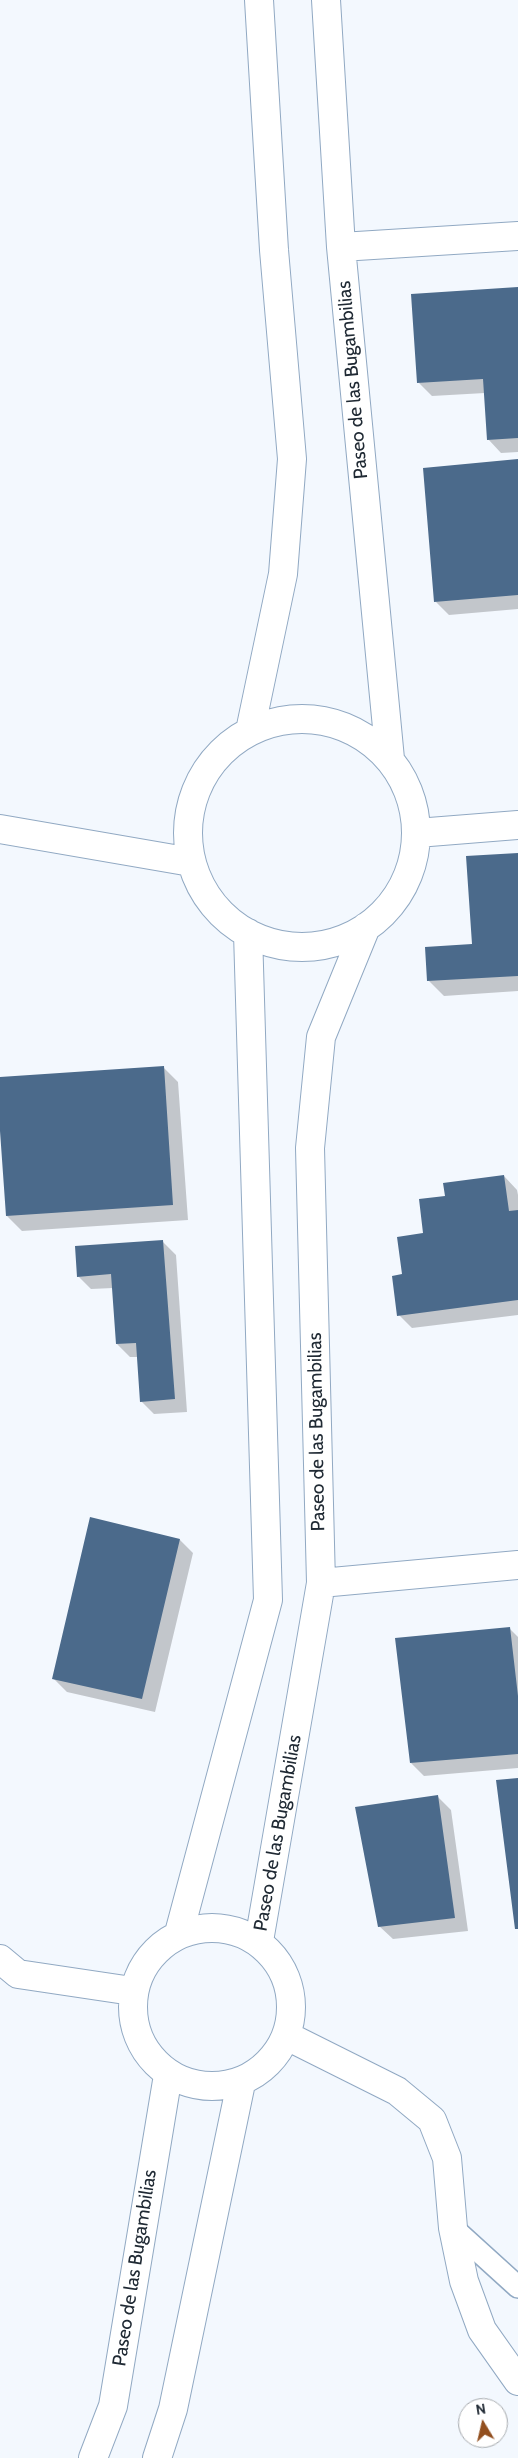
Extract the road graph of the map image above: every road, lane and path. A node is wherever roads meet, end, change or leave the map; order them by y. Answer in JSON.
{"nodes":[{"id":1,"x":259,"y":0,"type":"edge"},
{"id":2,"x":326,"y":0,"type":"edge"},
{"id":3,"x":518,"y":236,"type":"edge"},
{"id":4,"x":341,"y":248,"type":"junction"},
{"id":5,"x":250,"y":731,"type":"junction"},
{"id":6,"x":390,"y":759,"type":"junction"},
{"id":7,"x":518,"y":826,"type":"edge"},
{"id":8,"x":0,"y":829,"type":"edge"},
{"id":9,"x":417,"y":832,"type":"junction"},
{"id":10,"x":191,"y":862,"type":"junction"},
{"id":11,"x":366,"y":927,"type":"junction"},
{"id":12,"x":248,"y":933,"type":"junction"},
{"id":13,"x":518,"y":1565,"type":"edge"},
{"id":14,"x":321,"y":1583,"type":"junction"},
{"id":15,"x":179,"y":1933,"type":"junction"},
{"id":16,"x":259,"y":1941,"type":"junction"},
{"id":17,"x":0,"y":1959,"type":"edge"},
{"id":18,"x":132,"y":1991,"type":"junction"},
{"id":19,"x":287,"y":2036,"type":"junction"},
{"id":20,"x":168,"y":2075,"type":"junction"},
{"id":21,"x":241,"y":2082,"type":"junction"},
{"id":22,"x":453,"y":2228,"type":"junction"},
{"id":23,"x":518,"y":2287,"type":"edge"},
{"id":24,"x":518,"y":2381,"type":"edge"},
{"id":25,"x":93,"y":2458,"type":"edge"},
{"id":26,"x":157,"y":2458,"type":"edge"}],
"edges":[{"from":1,"to":5,"type":"street"},
{"from":2,"to":4,"type":"street","name":"Paseo de las Bugambilias"},
{"from":3,"to":4,"type":"street"},
{"from":4,"to":6,"type":"street","name":"Paseo de las Bugambilias"},
{"from":5,"to":6,"type":"street"},
{"from":5,"to":10,"type":"street"},
{"from":6,"to":9,"type":"street"},
{"from":7,"to":9,"type":"street"},
{"from":8,"to":10,"type":"street"},
{"from":9,"to":11,"type":"street"},
{"from":10,"to":12,"type":"street"},
{"from":11,"to":12,"type":"street"},
{"from":11,"to":14,"type":"street","name":"Paseo de las Bugambilias"},
{"from":12,"to":15,"type":"street"},
{"from":13,"to":14,"type":"street"},
{"from":14,"to":16,"type":"street","name":"Paseo de las Bugambilias"},
{"from":15,"to":16,"type":"street"},
{"from":15,"to":18,"type":"street"},
{"from":16,"to":19,"type":"street"},
{"from":17,"to":18,"type":"street"},
{"from":18,"to":20,"type":"street"},
{"from":19,"to":21,"type":"street"},
{"from":19,"to":22,"type":"street"},
{"from":20,"to":21,"type":"street"},
{"from":20,"to":25,"type":"street","name":"Paseo de las Bugambilias"},
{"from":21,"to":26,"type":"street"},
{"from":22,"to":23,"type":"lane"},
{"from":22,"to":24,"type":"street"}]}
